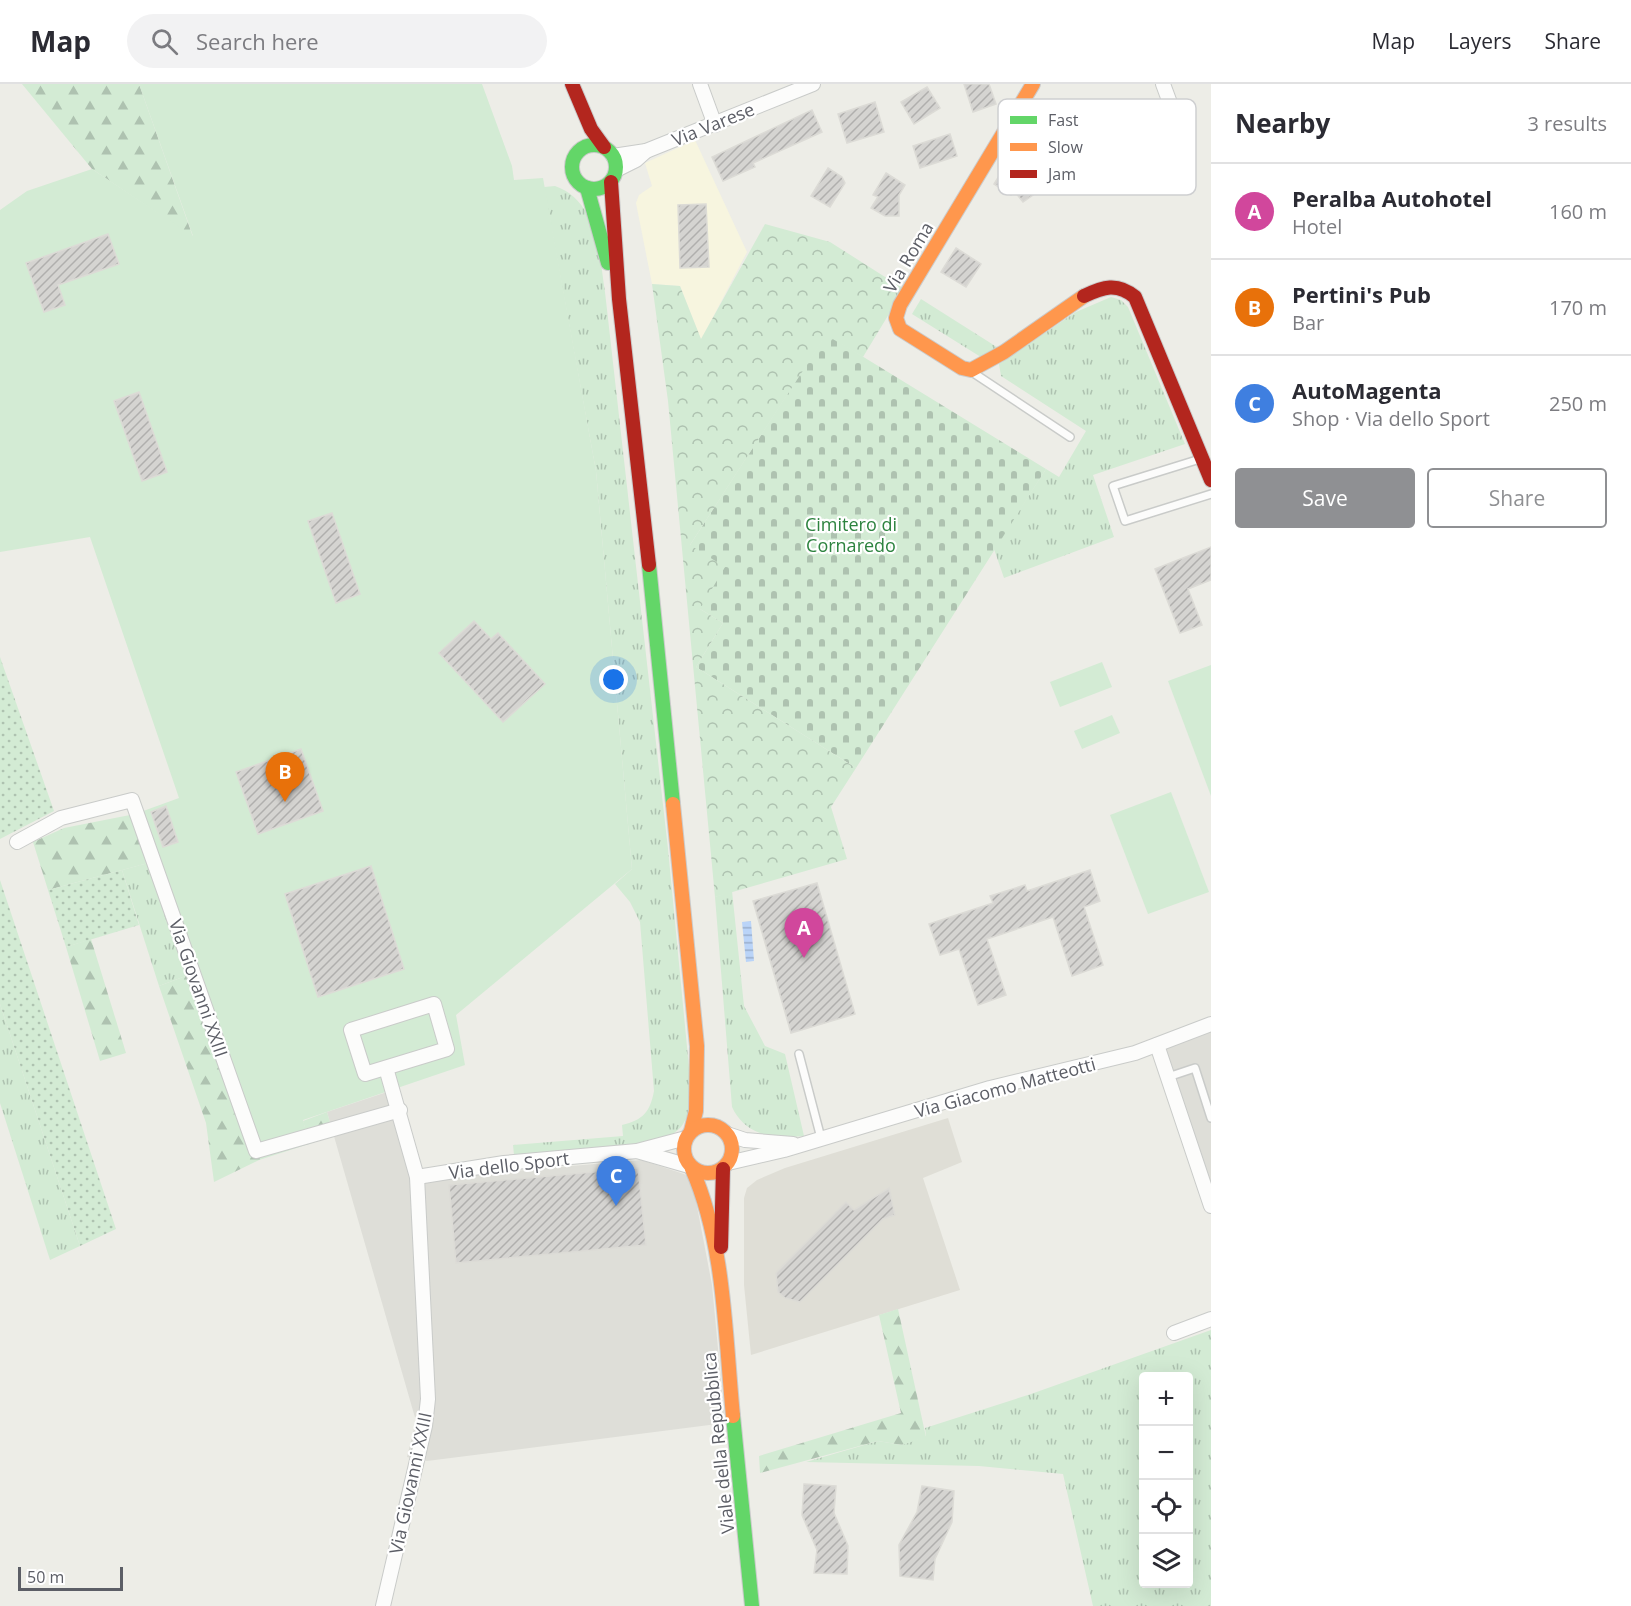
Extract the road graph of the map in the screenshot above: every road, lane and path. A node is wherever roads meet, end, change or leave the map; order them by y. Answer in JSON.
{"nodes":[{"id":1,"x":572,"y":84,"type":"edge"},
{"id":2,"x":700,"y":84,"type":"edge"},
{"id":3,"x":813,"y":84,"type":"edge"},
{"id":4,"x":1163,"y":84,"type":"edge"},
{"id":5,"x":1169,"y":99,"type":"edge"},
{"id":6,"x":715,"y":125,"type":"junction"},
{"id":7,"x":998,"y":141,"type":"edge"},
{"id":8,"x":646,"y":151,"type":"junction"},
{"id":9,"x":579,"y":152,"type":"junction"},
{"id":10,"x":608,"y":152,"type":"junction"},
{"id":11,"x":614,"y":176,"type":"junction"},
{"id":12,"x":586,"y":188,"type":"junction"},
{"id":13,"x":619,"y":299,"type":"junction"},
{"id":14,"x":971,"y":370,"type":"junction"},
{"id":15,"x":1070,"y":437,"type":"dead end"},
{"id":16,"x":1203,"y":458,"type":"junction"},
{"id":17,"x":1211,"y":480,"type":"edge"},
{"id":18,"x":1211,"y":494,"type":"edge"},
{"id":19,"x":17,"y":842,"type":"dead end"},
{"id":20,"x":1211,"y":1024,"type":"edge"},
{"id":21,"x":1156,"y":1045,"type":"junction"},
{"id":22,"x":697,"y":1046,"type":"junction"},
{"id":23,"x":799,"y":1054,"type":"dead end"},
{"id":24,"x":386,"y":1068,"type":"junction"},
{"id":25,"x":1168,"y":1077,"type":"junction"},
{"id":26,"x":400,"y":1110,"type":"junction"},
{"id":27,"x":1211,"y":1118,"type":"edge"},
{"id":28,"x":724,"y":1131,"type":"junction"},
{"id":29,"x":689,"y":1135,"type":"junction"},
{"id":30,"x":821,"y":1138,"type":"junction"},
{"id":31,"x":798,"y":1144,"type":"junction"},
{"id":32,"x":638,"y":1151,"type":"junction"},
{"id":33,"x":726,"y":1166,"type":"junction"},
{"id":34,"x":691,"y":1167,"type":"junction"},
{"id":35,"x":417,"y":1177,"type":"junction"},
{"id":36,"x":1211,"y":1206,"type":"edge"},
{"id":37,"x":719,"y":1277,"type":"junction"},
{"id":38,"x":1211,"y":1320,"type":"edge"},
{"id":39,"x":1174,"y":1333,"type":"dead end"},
{"id":40,"x":383,"y":1606,"type":"edge"},
{"id":41,"x":752,"y":1606,"type":"edge"}],
"edges":[{"from":1,"to":9,"type":"street"},
{"from":1,"to":10,"type":"street"},
{"from":2,"to":6,"type":"street"},
{"from":3,"to":6,"type":"street","name":"Via Varese"},
{"from":4,"to":5,"type":"street"},
{"from":6,"to":8,"type":"street","name":"Via Varese"},
{"from":7,"to":14,"type":"street","name":"Via Roma"},
{"from":8,"to":10,"type":"street","name":"Via Varese"},
{"from":8,"to":11,"type":"street","name":"Via Varese"},
{"from":9,"to":10,"type":"street"},
{"from":9,"to":12,"type":"street"},
{"from":10,"to":11,"type":"street"},
{"from":11,"to":12,"type":"street"},
{"from":11,"to":13,"type":"street"},
{"from":12,"to":13,"type":"street"},
{"from":13,"to":22,"type":"street"},
{"from":14,"to":15,"type":"lane","name":"Via Roma"},
{"from":14,"to":16,"type":"street"},
{"from":16,"to":17,"type":"street"},
{"from":16,"to":18,"type":"lane"},
{"from":19,"to":26,"type":"street","name":"Via Giovanni XXIII"},
{"from":20,"to":21,"type":"street","name":"Via Giacomo Matteotti"},
{"from":21,"to":25,"type":"street"},
{"from":21,"to":30,"type":"street","name":"Via Giacomo Matteotti"},
{"from":22,"to":28,"type":"street"},
{"from":22,"to":29,"type":"street"},
{"from":23,"to":30,"type":"lane"},
{"from":24,"to":24,"type":"street"},
{"from":24,"to":26,"type":"street","name":"Via Giovanni XXIII"},
{"from":25,"to":27,"type":"lane"},
{"from":25,"to":36,"type":"street"},
{"from":26,"to":35,"type":"street","name":"Via Giovanni XXIII"},
{"from":28,"to":29,"type":"street"},
{"from":28,"to":31,"type":"street","name":"Via Giacomo Matteotti"},
{"from":28,"to":33,"type":"street"},
{"from":29,"to":32,"type":"street","name":"Via dello Sport"},
{"from":29,"to":34,"type":"street"},
{"from":30,"to":31,"type":"street","name":"Via Giacomo Matteotti"},
{"from":31,"to":33,"type":"street","name":"Via Giacomo Matteotti"},
{"from":32,"to":34,"type":"street","name":"Via dello Sport"},
{"from":32,"to":35,"type":"street","name":"Via dello Sport"},
{"from":33,"to":34,"type":"street"},
{"from":33,"to":37,"type":"street","name":"Viale della Repubblica"},
{"from":34,"to":37,"type":"street","name":"Viale della Repubblica"},
{"from":35,"to":40,"type":"street","name":"Via Giovanni XXIII"},
{"from":37,"to":41,"type":"street","name":"Viale della Repubblica"},
{"from":38,"to":39,"type":"street"}]}
